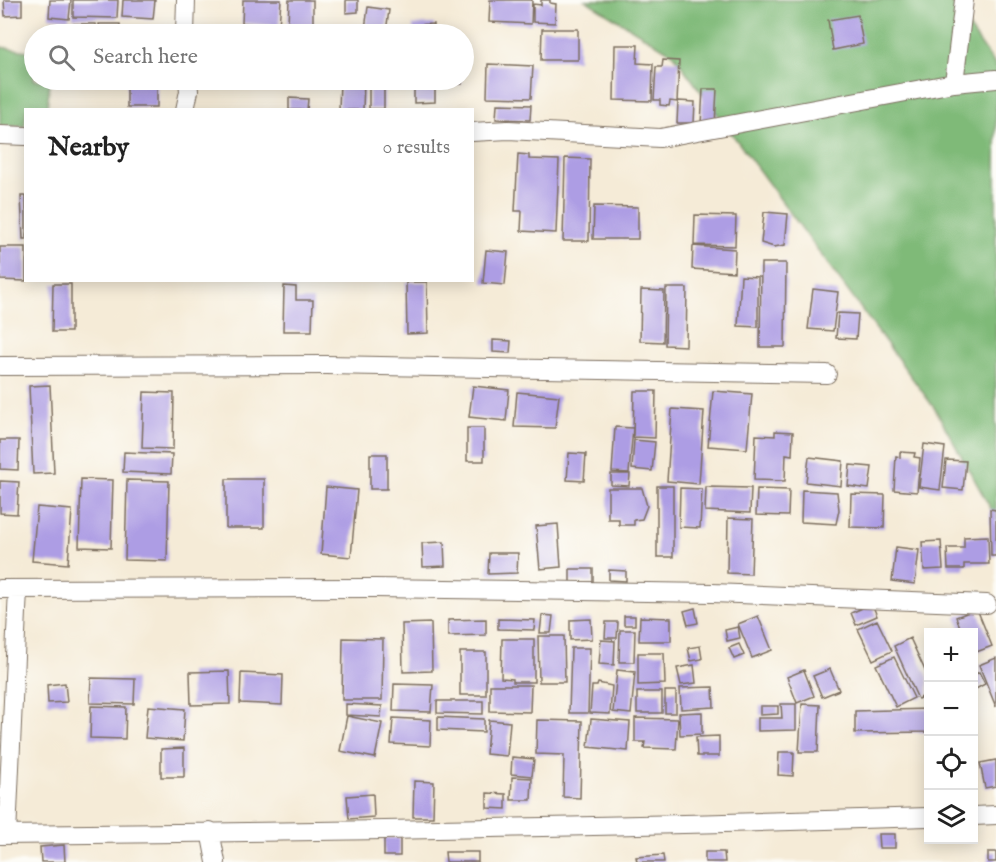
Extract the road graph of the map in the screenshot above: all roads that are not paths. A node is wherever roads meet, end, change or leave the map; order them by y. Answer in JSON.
{"nodes":[{"id":1,"x":186,"y":0,"type":"edge"},
{"id":2,"x":964,"y":0,"type":"edge"},
{"id":3,"x":185,"y":24,"type":"edge"},
{"id":4,"x":996,"y":79,"type":"edge"},
{"id":5,"x":954,"y":83,"type":"junction"},
{"id":6,"x":188,"y":90,"type":"edge"},
{"id":7,"x":186,"y":108,"type":"edge"},
{"id":8,"x":474,"y":132,"type":"edge"},
{"id":9,"x":0,"y":135,"type":"edge"},
{"id":10,"x":24,"y":136,"type":"edge"},
{"id":11,"x":0,"y":366,"type":"edge"},
{"id":12,"x":827,"y":374,"type":"dead end"},
{"id":13,"x":9,"y":589,"type":"edge"},
{"id":14,"x":987,"y":604,"type":"dead end"},
{"id":15,"x":996,"y":815,"type":"edge"},
{"id":16,"x":978,"y":816,"type":"edge"},
{"id":17,"x":924,"y":817,"type":"edge"},
{"id":18,"x":210,"y":831,"type":"junction"},
{"id":19,"x":3,"y":835,"type":"edge"},
{"id":20,"x":216,"y":862,"type":"edge"}],
"edges":[{"from":1,"to":3,"type":"street"},
{"from":2,"to":5,"type":"street"},
{"from":4,"to":5,"type":"street"},
{"from":5,"to":8,"type":"street"},
{"from":6,"to":7,"type":"street"},
{"from":9,"to":10,"type":"street"},
{"from":11,"to":12,"type":"street"},
{"from":13,"to":14,"type":"street"},
{"from":13,"to":19,"type":"street"},
{"from":15,"to":16,"type":"street"},
{"from":17,"to":18,"type":"street"},
{"from":18,"to":19,"type":"street"},
{"from":18,"to":20,"type":"street"}]}
